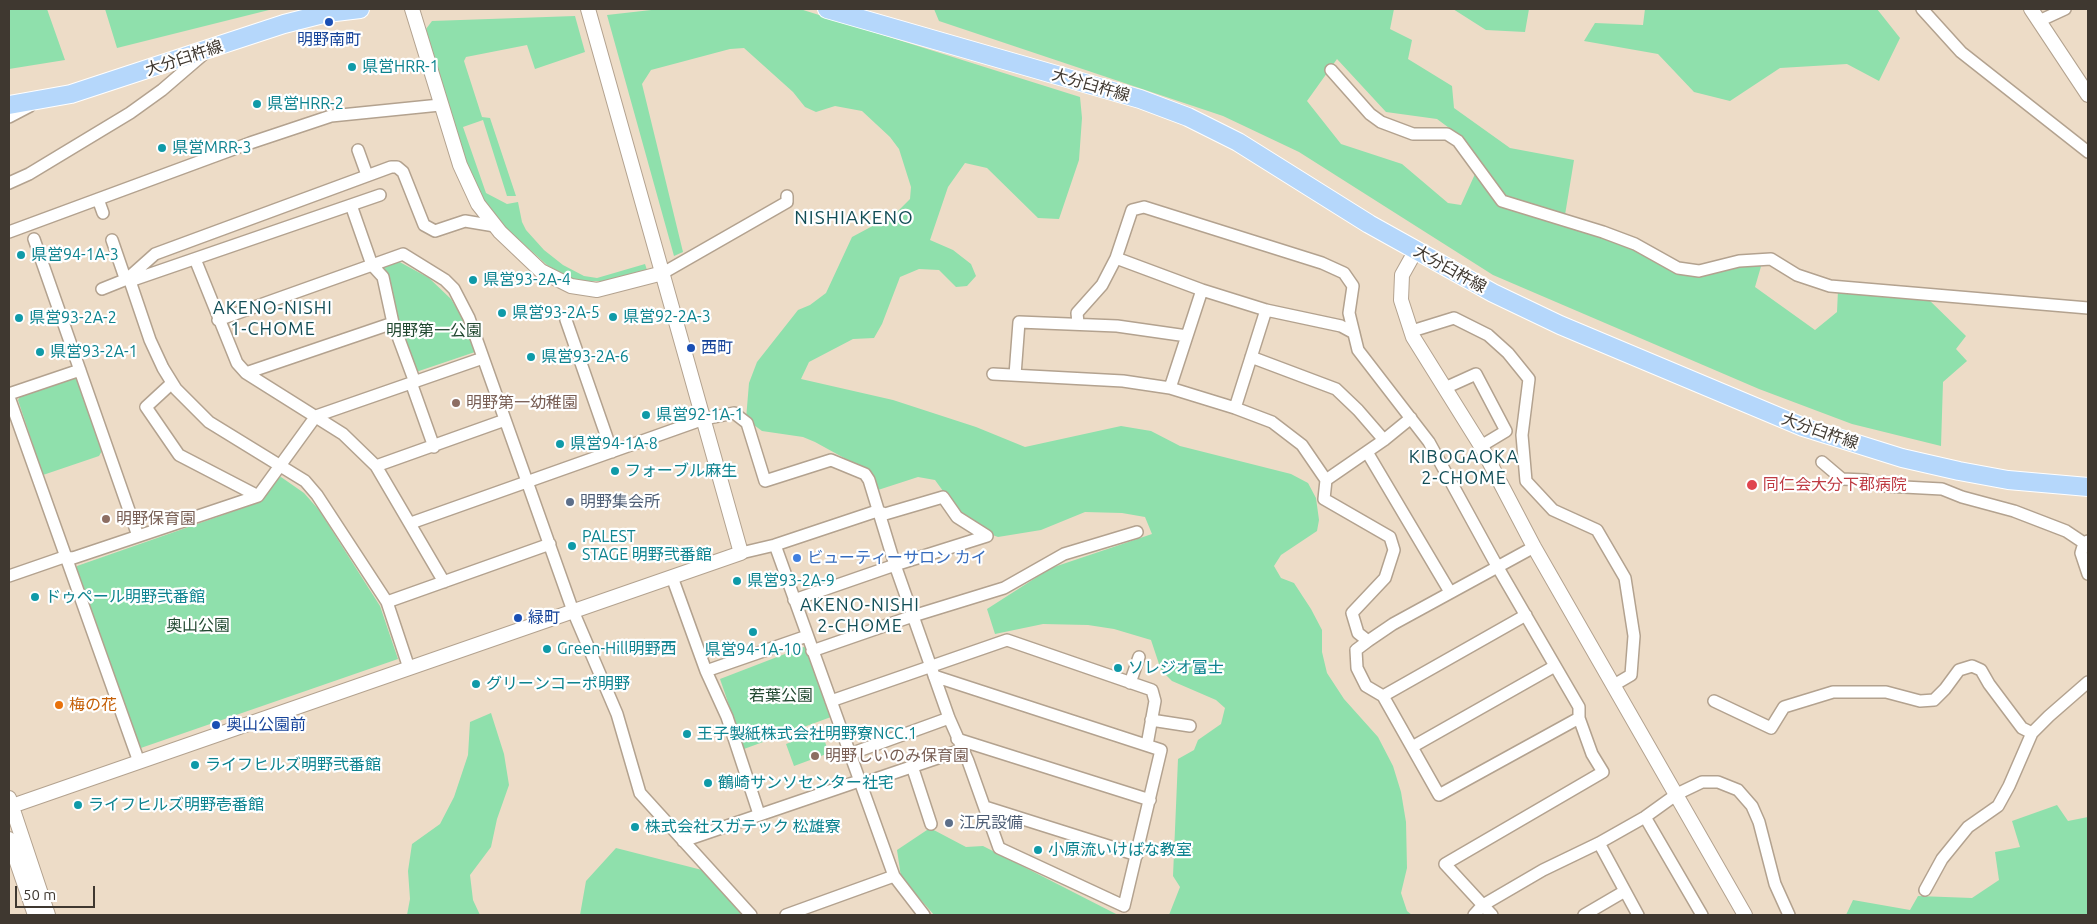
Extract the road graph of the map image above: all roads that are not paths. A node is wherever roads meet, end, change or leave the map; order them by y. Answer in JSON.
{"nodes":[{"id":1,"x":360,"y":9,"type":"edge"},
{"id":2,"x":412,"y":9,"type":"edge"},
{"id":3,"x":827,"y":9,"type":"edge"},
{"id":4,"x":1922,"y":9,"type":"edge"},
{"id":5,"x":2031,"y":9,"type":"edge"},
{"id":6,"x":2065,"y":9,"type":"edge"},
{"id":7,"x":590,"y":15,"type":"edge"},
{"id":8,"x":2039,"y":21,"type":"junction"},
{"id":9,"x":213,"y":48,"type":"junction"},
{"id":10,"x":1331,"y":70,"type":"dead end"},
{"id":11,"x":2088,"y":95,"type":"edge"},
{"id":12,"x":40,"y":101,"type":"junction"},
{"id":13,"x":9,"y":105,"type":"edge"},
{"id":14,"x":440,"y":105,"type":"junction"},
{"id":15,"x":9,"y":117,"type":"edge"},
{"id":16,"x":358,"y":150,"type":"dead end"},
{"id":17,"x":2088,"y":152,"type":"edge"},
{"id":18,"x":367,"y":175,"type":"junction"},
{"id":19,"x":9,"y":183,"type":"edge"},
{"id":20,"x":380,"y":195,"type":"dead end"},
{"id":21,"x":787,"y":196,"type":"dead end"},
{"id":22,"x":98,"y":199,"type":"junction"},
{"id":23,"x":351,"y":205,"type":"junction"},
{"id":24,"x":103,"y":213,"type":"dead end"},
{"id":25,"x":495,"y":226,"type":"junction"},
{"id":26,"x":9,"y":232,"type":"edge"},
{"id":27,"x":34,"y":239,"type":"dead end"},
{"id":28,"x":112,"y":240,"type":"dead end"},
{"id":29,"x":1416,"y":250,"type":"junction"},
{"id":30,"x":1116,"y":258,"type":"junction"},
{"id":31,"x":195,"y":259,"type":"junction"},
{"id":32,"x":372,"y":265,"type":"junction"},
{"id":33,"x":662,"y":273,"type":"junction"},
{"id":34,"x":129,"y":280,"type":"junction"},
{"id":35,"x":102,"y":289,"type":"dead end"},
{"id":36,"x":1202,"y":290,"type":"junction"},
{"id":37,"x":2088,"y":308,"type":"edge"},
{"id":38,"x":1266,"y":310,"type":"junction"},
{"id":39,"x":218,"y":320,"type":"junction"},
{"id":40,"x":566,"y":320,"type":"dead end"},
{"id":41,"x":393,"y":323,"type":"junction"},
{"id":42,"x":1078,"y":323,"type":"junction"},
{"id":43,"x":1412,"y":332,"type":"junction"},
{"id":44,"x":1354,"y":333,"type":"junction"},
{"id":45,"x":1187,"y":336,"type":"junction"},
{"id":46,"x":1251,"y":357,"type":"junction"},
{"id":47,"x":483,"y":358,"type":"junction"},
{"id":48,"x":80,"y":370,"type":"junction"},
{"id":49,"x":246,"y":374,"type":"junction"},
{"id":50,"x":993,"y":374,"type":"dead end"},
{"id":51,"x":1015,"y":375,"type":"junction"},
{"id":52,"x":413,"y":382,"type":"junction"},
{"id":53,"x":172,"y":383,"type":"junction"},
{"id":54,"x":1170,"y":388,"type":"junction"},
{"id":55,"x":1445,"y":388,"type":"junction"},
{"id":56,"x":9,"y":396,"type":"edge"},
{"id":57,"x":1235,"y":408,"type":"junction"},
{"id":58,"x":316,"y":416,"type":"junction"},
{"id":59,"x":1412,"y":418,"type":"junction"},
{"id":60,"x":704,"y":419,"type":"junction"},
{"id":61,"x":505,"y":420,"type":"junction"},
{"id":62,"x":1384,"y":440,"type":"junction"},
{"id":63,"x":1481,"y":446,"type":"junction"},
{"id":64,"x":434,"y":447,"type":"junction"},
{"id":65,"x":612,"y":452,"type":"junction"},
{"id":66,"x":1367,"y":452,"type":"junction"},
{"id":67,"x":1822,"y":462,"type":"dead end"},
{"id":68,"x":279,"y":466,"type":"junction"},
{"id":69,"x":376,"y":466,"type":"junction"},
{"id":70,"x":1326,"y":480,"type":"junction"},
{"id":71,"x":529,"y":482,"type":"junction"},
{"id":72,"x":2088,"y":487,"type":"edge"},
{"id":73,"x":258,"y":496,"type":"junction"},
{"id":74,"x":877,"y":511,"type":"junction"},
{"id":75,"x":411,"y":523,"type":"junction"},
{"id":76,"x":1137,"y":532,"type":"dead end"},
{"id":77,"x":138,"y":536,"type":"junction"},
{"id":78,"x":2086,"y":542,"type":"edge"},
{"id":79,"x":550,"y":544,"type":"junction"},
{"id":80,"x":775,"y":545,"type":"junction"},
{"id":81,"x":1534,"y":546,"type":"junction"},
{"id":82,"x":741,"y":553,"type":"junction"},
{"id":83,"x":64,"y":557,"type":"junction"},
{"id":84,"x":895,"y":565,"type":"junction"},
{"id":85,"x":1498,"y":566,"type":"junction"},
{"id":86,"x":2088,"y":574,"type":"edge"},
{"id":87,"x":9,"y":576,"type":"edge"},
{"id":88,"x":672,"y":577,"type":"junction"},
{"id":89,"x":444,"y":582,"type":"junction"},
{"id":90,"x":1450,"y":592,"type":"junction"},
{"id":91,"x":794,"y":600,"type":"junction"},
{"id":92,"x":387,"y":602,"type":"junction"},
{"id":93,"x":574,"y":611,"type":"junction"},
{"id":94,"x":1526,"y":615,"type":"junction"},
{"id":95,"x":913,"y":616,"type":"junction"},
{"id":96,"x":807,"y":636,"type":"junction"},
{"id":97,"x":1368,"y":641,"type":"junction"},
{"id":98,"x":812,"y":651,"type":"junction"},
{"id":99,"x":1138,"y":657,"type":"dead end"},
{"id":100,"x":1555,"y":666,"type":"junction"},
{"id":101,"x":409,"y":668,"type":"junction"},
{"id":102,"x":706,"y":671,"type":"junction"},
{"id":103,"x":932,"y":671,"type":"junction"},
{"id":104,"x":2088,"y":682,"type":"edge"},
{"id":105,"x":1130,"y":683,"type":"junction"},
{"id":106,"x":1614,"y":685,"type":"junction"},
{"id":107,"x":1383,"y":696,"type":"junction"},
{"id":108,"x":1714,"y":701,"type":"dead end"},
{"id":109,"x":831,"y":702,"type":"junction"},
{"id":110,"x":949,"y":718,"type":"junction"},
{"id":111,"x":1579,"y":718,"type":"junction"},
{"id":112,"x":1151,"y":720,"type":"junction"},
{"id":113,"x":1190,"y":726,"type":"dead end"},
{"id":114,"x":2032,"y":733,"type":"junction"},
{"id":115,"x":959,"y":744,"type":"junction"},
{"id":116,"x":1147,"y":745,"type":"junction"},
{"id":117,"x":1412,"y":747,"type":"junction"},
{"id":118,"x":850,"y":754,"type":"junction"},
{"id":119,"x":139,"y":762,"type":"junction"},
{"id":120,"x":912,"y":766,"type":"junction"},
{"id":121,"x":860,"y":781,"type":"junction"},
{"id":122,"x":1678,"y":794,"type":"junction"},
{"id":123,"x":1150,"y":800,"type":"junction"},
{"id":124,"x":10,"y":803,"type":"edge"},
{"id":125,"x":985,"y":807,"type":"junction"},
{"id":126,"x":760,"y":814,"type":"junction"},
{"id":127,"x":1645,"y":817,"type":"junction"},
{"id":128,"x":931,"y":824,"type":"dead end"},
{"id":129,"x":9,"y":840,"type":"edge"},
{"id":130,"x":683,"y":841,"type":"junction"},
{"id":131,"x":1599,"y":843,"type":"junction"},
{"id":132,"x":1137,"y":855,"type":"junction"},
{"id":133,"x":894,"y":876,"type":"junction"},
{"id":134,"x":1926,"y":890,"type":"dead end"},
{"id":135,"x":1625,"y":891,"type":"junction"},
{"id":136,"x":1483,"y":905,"type":"junction"},
{"id":137,"x":35,"y":915,"type":"edge"},
{"id":138,"x":48,"y":915,"type":"edge"},
{"id":139,"x":751,"y":915,"type":"edge"},
{"id":140,"x":786,"y":915,"type":"edge"},
{"id":141,"x":924,"y":915,"type":"edge"},
{"id":142,"x":1474,"y":915,"type":"edge"},
{"id":143,"x":1492,"y":915,"type":"edge"},
{"id":144,"x":1584,"y":915,"type":"edge"},
{"id":145,"x":1638,"y":915,"type":"edge"},
{"id":146,"x":1702,"y":915,"type":"edge"},
{"id":147,"x":1745,"y":915,"type":"edge"},
{"id":148,"x":1789,"y":915,"type":"edge"}],
"edges":[{"from":1,"to":9,"type":"main road","name":"大分臼杵線"},
{"from":2,"to":14,"type":"street"},
{"from":3,"to":29,"type":"main road","name":"大分臼杵線"},
{"from":4,"to":17,"type":"street"},
{"from":5,"to":8,"type":"street"},
{"from":6,"to":8,"type":"street"},
{"from":7,"to":33,"type":"street"},
{"from":8,"to":11,"type":"street"},
{"from":9,"to":12,"type":"main road","name":"大分臼杵線"},
{"from":9,"to":19,"type":"street"},
{"from":10,"to":37,"type":"street"},
{"from":12,"to":13,"type":"main road","name":"大分臼杵線"},
{"from":12,"to":15,"type":"street"},
{"from":14,"to":22,"type":"street"},
{"from":14,"to":25,"type":"street"},
{"from":16,"to":18,"type":"street"},
{"from":18,"to":25,"type":"street"},
{"from":18,"to":34,"type":"street"},
{"from":20,"to":23,"type":"street"},
{"from":21,"to":33,"type":"street"},
{"from":22,"to":24,"type":"street"},
{"from":22,"to":26,"type":"street"},
{"from":23,"to":31,"type":"street"},
{"from":23,"to":32,"type":"street"},
{"from":25,"to":33,"type":"street"},
{"from":27,"to":48,"type":"street"},
{"from":28,"to":34,"type":"street"},
{"from":29,"to":43,"type":"street"},
{"from":29,"to":72,"type":"main road","name":"大分臼杵線"},
{"from":30,"to":36,"type":"street"},
{"from":30,"to":42,"type":"street"},
{"from":30,"to":44,"type":"street"},
{"from":31,"to":34,"type":"street"},
{"from":31,"to":39,"type":"street"},
{"from":32,"to":39,"type":"street"},
{"from":32,"to":41,"type":"street"},
{"from":32,"to":47,"type":"street"},
{"from":33,"to":60,"type":"street"},
{"from":34,"to":35,"type":"street"},
{"from":34,"to":53,"type":"street"},
{"from":36,"to":38,"type":"street"},
{"from":36,"to":45,"type":"street"},
{"from":38,"to":44,"type":"street"},
{"from":38,"to":46,"type":"street"},
{"from":39,"to":49,"type":"street"},
{"from":40,"to":65,"type":"street"},
{"from":41,"to":49,"type":"street"},
{"from":41,"to":52,"type":"street"},
{"from":42,"to":45,"type":"street"},
{"from":42,"to":51,"type":"street"},
{"from":43,"to":55,"type":"street"},
{"from":43,"to":106,"type":"street"},
{"from":44,"to":59,"type":"street"},
{"from":45,"to":54,"type":"street"},
{"from":46,"to":57,"type":"street"},
{"from":46,"to":62,"type":"street"},
{"from":47,"to":52,"type":"street"},
{"from":47,"to":61,"type":"street"},
{"from":48,"to":56,"type":"street"},
{"from":48,"to":77,"type":"street"},
{"from":49,"to":58,"type":"street"},
{"from":50,"to":51,"type":"street"},
{"from":51,"to":54,"type":"street"},
{"from":52,"to":58,"type":"street"},
{"from":52,"to":64,"type":"street"},
{"from":53,"to":68,"type":"street"},
{"from":53,"to":73,"type":"street"},
{"from":54,"to":57,"type":"street"},
{"from":55,"to":63,"type":"street"},
{"from":55,"to":63,"type":"street"},
{"from":56,"to":83,"type":"street"},
{"from":57,"to":70,"type":"street"},
{"from":58,"to":68,"type":"street"},
{"from":58,"to":69,"type":"street"},
{"from":59,"to":62,"type":"street"},
{"from":59,"to":85,"type":"street"},
{"from":60,"to":65,"type":"street"},
{"from":60,"to":74,"type":"street"},
{"from":60,"to":82,"type":"street"},
{"from":61,"to":64,"type":"street"},
{"from":61,"to":71,"type":"street"},
{"from":62,"to":66,"type":"street"},
{"from":63,"to":81,"type":"street"},
{"from":64,"to":69,"type":"street"},
{"from":65,"to":71,"type":"street"},
{"from":66,"to":70,"type":"street"},
{"from":66,"to":90,"type":"street"},
{"from":67,"to":78,"type":"street"},
{"from":68,"to":73,"type":"street"},
{"from":68,"to":92,"type":"street"},
{"from":69,"to":75,"type":"street"},
{"from":70,"to":97,"type":"street"},
{"from":71,"to":75,"type":"street"},
{"from":71,"to":79,"type":"street"},
{"from":73,"to":77,"type":"street"},
{"from":74,"to":80,"type":"street"},
{"from":74,"to":84,"type":"street"},
{"from":74,"to":84,"type":"street"},
{"from":75,"to":89,"type":"street"},
{"from":76,"to":95,"type":"street"},
{"from":77,"to":83,"type":"street"},
{"from":78,"to":86,"type":"street"},
{"from":79,"to":89,"type":"street"},
{"from":79,"to":93,"type":"street"},
{"from":80,"to":82,"type":"street"},
{"from":80,"to":91,"type":"street"},
{"from":81,"to":85,"type":"street"},
{"from":81,"to":106,"type":"street"},
{"from":82,"to":88,"type":"street"},
{"from":83,"to":87,"type":"street"},
{"from":83,"to":119,"type":"street"},
{"from":84,"to":91,"type":"street"},
{"from":84,"to":95,"type":"street"},
{"from":85,"to":90,"type":"street"},
{"from":85,"to":94,"type":"street"},
{"from":88,"to":93,"type":"street"},
{"from":88,"to":102,"type":"street"},
{"from":89,"to":92,"type":"street"},
{"from":90,"to":97,"type":"street"},
{"from":91,"to":96,"type":"street"},
{"from":92,"to":101,"type":"street"},
{"from":93,"to":101,"type":"street"},
{"from":93,"to":130,"type":"street"},
{"from":94,"to":100,"type":"street"},
{"from":94,"to":107,"type":"street"},
{"from":95,"to":98,"type":"street"},
{"from":95,"to":103,"type":"street"},
{"from":96,"to":98,"type":"street"},
{"from":96,"to":102,"type":"street"},
{"from":97,"to":107,"type":"street"},
{"from":98,"to":109,"type":"street"},
{"from":99,"to":105,"type":"street"},
{"from":100,"to":111,"type":"street"},
{"from":100,"to":117,"type":"street"},
{"from":101,"to":119,"type":"street"},
{"from":102,"to":126,"type":"street"},
{"from":103,"to":105,"type":"street"},
{"from":103,"to":109,"type":"street"},
{"from":103,"to":110,"type":"street"},
{"from":103,"to":116,"type":"street"},
{"from":104,"to":114,"type":"street"},
{"from":105,"to":112,"type":"street"},
{"from":106,"to":122,"type":"street"},
{"from":107,"to":117,"type":"street"},
{"from":108,"to":114,"type":"street"},
{"from":109,"to":118,"type":"street"},
{"from":110,"to":115,"type":"street"},
{"from":110,"to":118,"type":"street"},
{"from":111,"to":117,"type":"street"},
{"from":111,"to":136,"type":"street"},
{"from":112,"to":113,"type":"street"},
{"from":112,"to":116,"type":"street"},
{"from":114,"to":134,"type":"street"},
{"from":115,"to":120,"type":"street"},
{"from":115,"to":123,"type":"street"},
{"from":115,"to":125,"type":"street"},
{"from":116,"to":123,"type":"street"},
{"from":118,"to":121,"type":"street"},
{"from":119,"to":124,"type":"street"},
{"from":120,"to":121,"type":"street"},
{"from":120,"to":128,"type":"street"},
{"from":121,"to":126,"type":"street"},
{"from":121,"to":133,"type":"street"},
{"from":122,"to":127,"type":"street"},
{"from":122,"to":147,"type":"street"},
{"from":122,"to":148,"type":"street"},
{"from":123,"to":132,"type":"street"},
{"from":124,"to":138,"type":"street"},
{"from":125,"to":132,"type":"street"},
{"from":125,"to":132,"type":"street"},
{"from":126,"to":130,"type":"street"},
{"from":127,"to":131,"type":"street"},
{"from":127,"to":146,"type":"street"},
{"from":129,"to":137,"type":"street"},
{"from":130,"to":139,"type":"street"},
{"from":131,"to":135,"type":"street"},
{"from":131,"to":136,"type":"street"},
{"from":133,"to":140,"type":"street"},
{"from":133,"to":141,"type":"street"},
{"from":135,"to":144,"type":"street"},
{"from":135,"to":145,"type":"street"},
{"from":136,"to":142,"type":"street"},
{"from":136,"to":143,"type":"street"}]}
